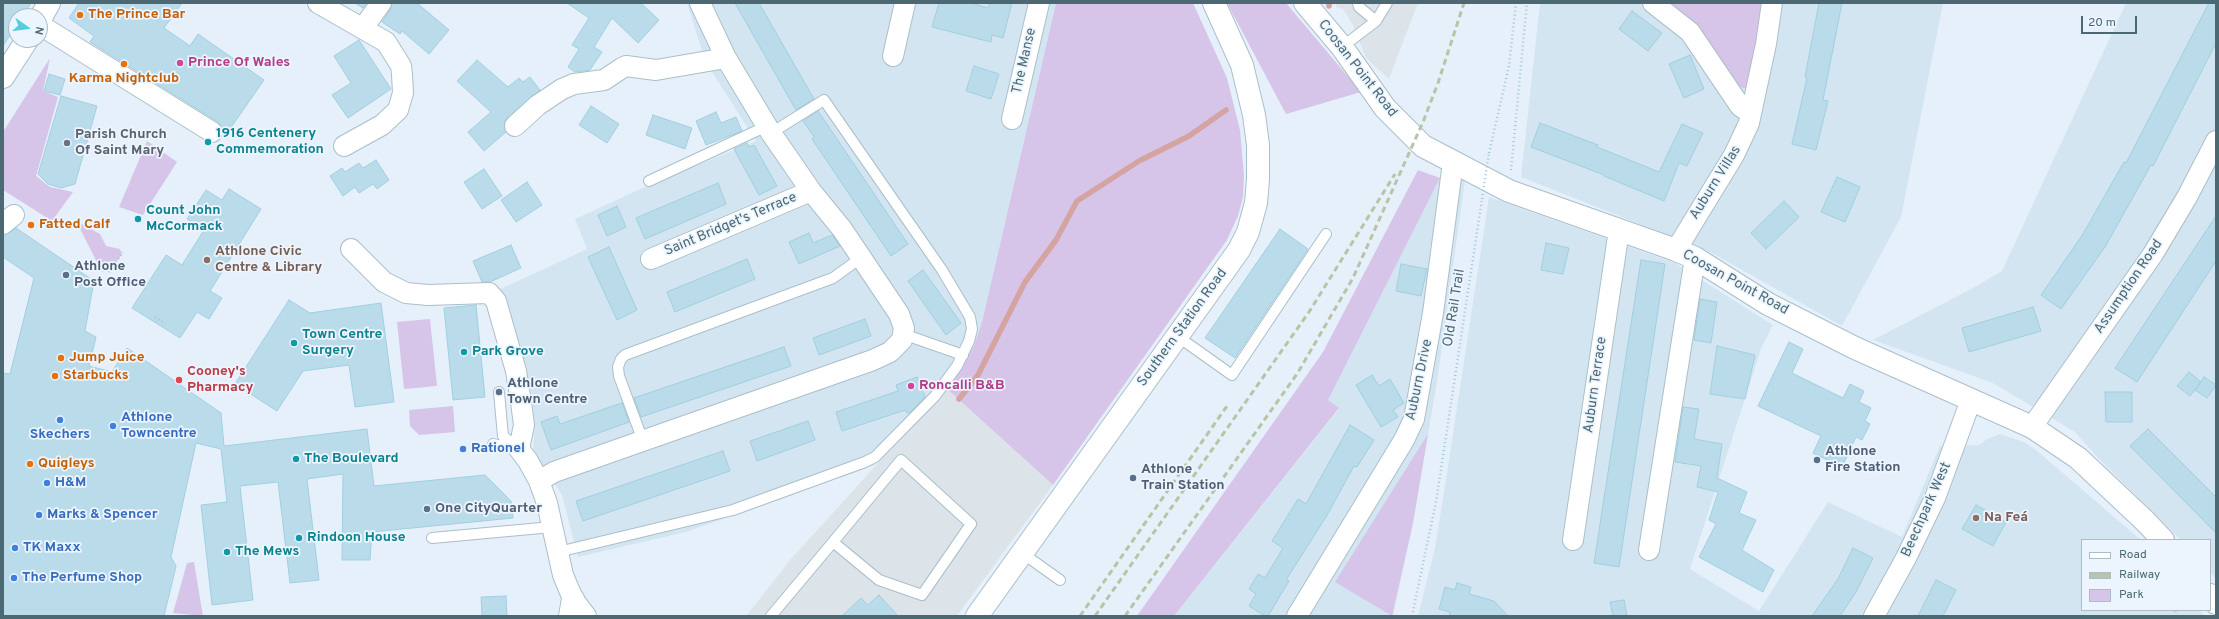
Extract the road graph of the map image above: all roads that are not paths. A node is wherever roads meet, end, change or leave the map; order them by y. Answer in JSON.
{"nodes":[{"id":1,"x":318,"y":3,"type":"edge"},
{"id":2,"x":381,"y":3,"type":"edge"},
{"id":3,"x":700,"y":3,"type":"edge"},
{"id":4,"x":905,"y":3,"type":"edge"},
{"id":5,"x":1039,"y":3,"type":"edge"},
{"id":6,"x":1214,"y":3,"type":"edge"},
{"id":7,"x":1305,"y":3,"type":"edge"},
{"id":8,"x":1358,"y":3,"type":"edge"},
{"id":9,"x":1387,"y":3,"type":"edge"},
{"id":10,"x":1653,"y":3,"type":"edge"},
{"id":11,"x":1772,"y":3,"type":"edge"},
{"id":12,"x":1376,"y":21,"type":"junction"},
{"id":13,"x":363,"y":28,"type":"junction"},
{"id":14,"x":48,"y":30,"type":"edge"},
{"id":15,"x":22,"y":48,"type":"edge"},
{"id":16,"x":1342,"y":48,"type":"junction"},
{"id":17,"x":893,"y":56,"type":"dead end"},
{"id":18,"x":726,"y":58,"type":"junction"},
{"id":19,"x":3,"y":77,"type":"edge"},
{"id":20,"x":1751,"y":114,"type":"junction"},
{"id":21,"x":1012,"y":119,"type":"dead end"},
{"id":22,"x":515,"y":126,"type":"dead end"},
{"id":23,"x":769,"y":129,"type":"junction"},
{"id":24,"x":212,"y":132,"type":"dead end"},
{"id":25,"x":2216,"y":141,"type":"edge"},
{"id":26,"x":344,"y":146,"type":"dead end"},
{"id":27,"x":1453,"y":162,"type":"junction"},
{"id":28,"x":649,"y":181,"type":"dead end"},
{"id":29,"x":811,"y":191,"type":"junction"},
{"id":30,"x":1618,"y":230,"type":"junction"},
{"id":31,"x":1326,"y":234,"type":"dead end"},
{"id":32,"x":351,"y":249,"type":"dead end"},
{"id":33,"x":1686,"y":254,"type":"junction"},
{"id":34,"x":862,"y":257,"type":"junction"},
{"id":35,"x":651,"y":259,"type":"dead end"},
{"id":36,"x":903,"y":334,"type":"junction"},
{"id":37,"x":1177,"y":336,"type":"junction"},
{"id":38,"x":963,"y":355,"type":"junction"},
{"id":39,"x":499,"y":392,"type":"dead end"},
{"id":40,"x":1972,"y":400,"type":"junction"},
{"id":41,"x":2032,"y":428,"type":"junction"},
{"id":42,"x":643,"y":441,"type":"junction"},
{"id":43,"x":493,"y":444,"type":"dead end"},
{"id":44,"x":519,"y":449,"type":"junction"},
{"id":45,"x":538,"y":481,"type":"junction"},
{"id":46,"x":552,"y":528,"type":"junction"},
{"id":47,"x":432,"y":538,"type":"dead end"},
{"id":48,"x":2162,"y":539,"type":"edge"},
{"id":49,"x":1573,"y":540,"type":"dead end"},
{"id":50,"x":833,"y":542,"type":"junction"},
{"id":51,"x":1649,"y":550,"type":"dead end"},
{"id":52,"x":558,"y":552,"type":"junction"},
{"id":53,"x":1022,"y":553,"type":"junction"},
{"id":54,"x":1060,"y":580,"type":"dead end"},
{"id":55,"x":577,"y":610,"type":"edge"},
{"id":56,"x":772,"y":616,"type":"edge"},
{"id":57,"x":977,"y":616,"type":"edge"},
{"id":58,"x":1297,"y":616,"type":"edge"},
{"id":59,"x":1874,"y":616,"type":"edge"}],
"edges":[{"from":1,"to":13,"type":"street"},
{"from":2,"to":13,"type":"street"},
{"from":3,"to":18,"type":"street"},
{"from":4,"to":17,"type":"street"},
{"from":5,"to":21,"type":"street","name":"The Manse"},
{"from":6,"to":37,"type":"street","name":"Southern Station Road"},
{"from":7,"to":16,"type":"street","name":"Coosan Point Road"},
{"from":8,"to":12,"type":"lane"},
{"from":9,"to":12,"type":"lane"},
{"from":10,"to":20,"type":"street"},
{"from":11,"to":20,"type":"street","name":"Auburn Villas"},
{"from":12,"to":16,"type":"lane"},
{"from":13,"to":26,"type":"street"},
{"from":14,"to":24,"type":"street"},
{"from":15,"to":19,"type":"street"},
{"from":16,"to":27,"type":"street","name":"Coosan Point Road"},
{"from":18,"to":22,"type":"street"},
{"from":18,"to":23,"type":"street"},
{"from":20,"to":33,"type":"street","name":"Auburn Villas"},
{"from":23,"to":28,"type":"lane"},
{"from":23,"to":29,"type":"street"},
{"from":23,"to":38,"type":"lane"},
{"from":25,"to":41,"type":"street","name":"Assumption Road"},
{"from":27,"to":30,"type":"street","name":"Coosan Point Road"},
{"from":27,"to":58,"type":"street","name":"Auburn Drive"},
{"from":29,"to":34,"type":"street"},
{"from":29,"to":35,"type":"street","name":"Saint Bridget's Terrace"},
{"from":30,"to":33,"type":"street","name":"Coosan Point Road"},
{"from":30,"to":49,"type":"street","name":"Auburn Terrace"},
{"from":31,"to":37,"type":"lane"},
{"from":32,"to":44,"type":"street"},
{"from":33,"to":40,"type":"street","name":"Coosan Point Road"},
{"from":33,"to":51,"type":"street"},
{"from":34,"to":36,"type":"street"},
{"from":34,"to":42,"type":"lane"},
{"from":36,"to":38,"type":"lane"},
{"from":36,"to":42,"type":"street"},
{"from":37,"to":53,"type":"street","name":"Southern Station Road"},
{"from":38,"to":52,"type":"lane"},
{"from":39,"to":44,"type":"lane"},
{"from":40,"to":41,"type":"street","name":"Coosan Point Road"},
{"from":40,"to":59,"type":"street","name":"Beechpark West"},
{"from":41,"to":48,"type":"street","name":"Coosan Point Road"},
{"from":42,"to":45,"type":"street"},
{"from":43,"to":44,"type":"lane"},
{"from":44,"to":45,"type":"street"},
{"from":45,"to":46,"type":"street"},
{"from":46,"to":47,"type":"lane"},
{"from":46,"to":52,"type":"street"},
{"from":50,"to":50,"type":"lane"},
{"from":50,"to":56,"type":"lane"},
{"from":52,"to":55,"type":"street"},
{"from":53,"to":54,"type":"lane"},
{"from":53,"to":57,"type":"street","name":"Southern Station Road"}]}
